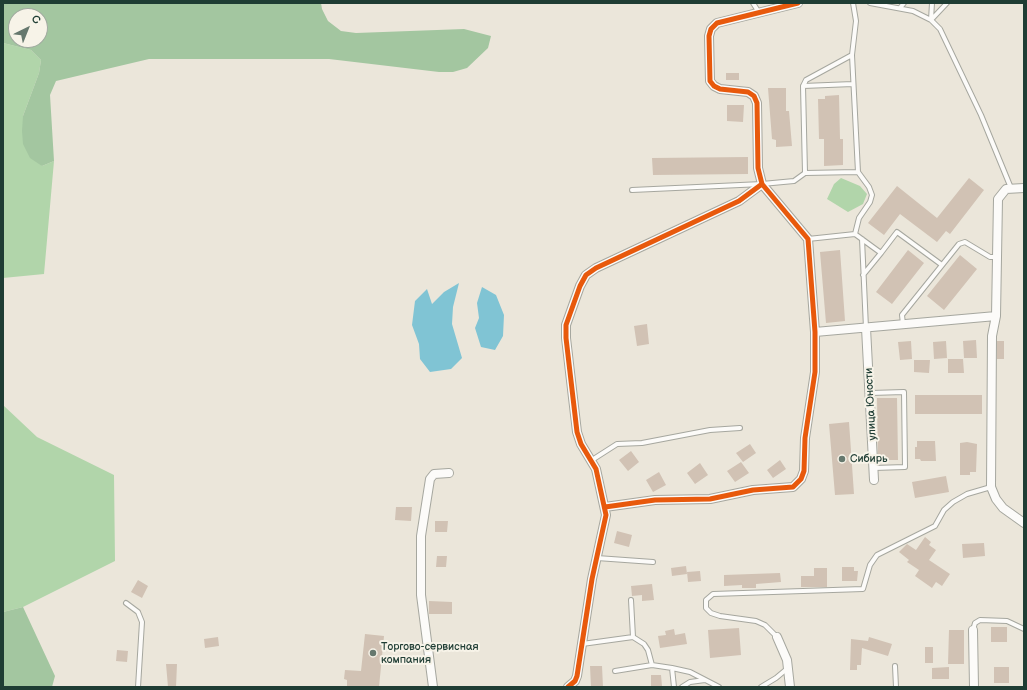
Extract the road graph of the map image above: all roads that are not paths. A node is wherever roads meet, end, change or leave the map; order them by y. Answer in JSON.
{"nodes":[{"id":1,"x":753,"y":3,"type":"edge"},
{"id":2,"x":798,"y":3,"type":"edge"},
{"id":3,"x":853,"y":3,"type":"edge"},
{"id":4,"x":870,"y":3,"type":"edge"},
{"id":5,"x":904,"y":3,"type":"edge"},
{"id":6,"x":932,"y":3,"type":"edge"},
{"id":7,"x":947,"y":3,"type":"edge"},
{"id":8,"x":900,"y":8,"type":"junction"},
{"id":9,"x":758,"y":11,"type":"junction"},
{"id":10,"x":931,"y":20,"type":"junction"},
{"id":11,"x":852,"y":55,"type":"junction"},
{"id":12,"x":853,"y":84,"type":"junction"},
{"id":13,"x":803,"y":86,"type":"junction"},
{"id":14,"x":858,"y":172,"type":"junction"},
{"id":15,"x":805,"y":173,"type":"junction"},
{"id":16,"x":762,"y":184,"type":"junction"},
{"id":17,"x":1011,"y":188,"type":"junction"},
{"id":18,"x":1024,"y":188,"type":"edge"},
{"id":19,"x":632,"y":190,"type":"dead end"},
{"id":20,"x":856,"y":234,"type":"junction"},
{"id":21,"x":808,"y":239,"type":"junction"},
{"id":22,"x":862,"y":239,"type":"junction"},
{"id":23,"x":880,"y":253,"type":"junction"},
{"id":24,"x":998,"y":257,"type":"junction"},
{"id":25,"x":942,"y":265,"type":"junction"},
{"id":26,"x":863,"y":275,"type":"junction"},
{"id":27,"x":996,"y":316,"type":"junction"},
{"id":28,"x":903,"y":325,"type":"junction"},
{"id":29,"x":866,"y":328,"type":"junction"},
{"id":30,"x":815,"y":332,"type":"junction"},
{"id":31,"x":871,"y":393,"type":"junction"},
{"id":32,"x":740,"y":428,"type":"dead end"},
{"id":33,"x":592,"y":460,"type":"junction"},
{"id":34,"x":874,"y":468,"type":"junction"},
{"id":35,"x":449,"y":473,"type":"dead end"},
{"id":36,"x":874,"y":480,"type":"dead end"},
{"id":37,"x":991,"y":486,"type":"junction"},
{"id":38,"x":605,"y":507,"type":"junction"},
{"id":39,"x":1024,"y":523,"type":"edge"},
{"id":40,"x":597,"y":558,"type":"junction"},
{"id":41,"x":654,"y":562,"type":"dead end"},
{"id":42,"x":631,"y":600,"type":"dead end"},
{"id":43,"x":126,"y":603,"type":"dead end"},
{"id":44,"x":1024,"y":629,"type":"edge"},
{"id":45,"x":973,"y":630,"type":"joint"},
{"id":46,"x":633,"y":637,"type":"junction"},
{"id":47,"x":777,"y":637,"type":"joint"},
{"id":48,"x":582,"y":644,"type":"junction"},
{"id":49,"x":652,"y":665,"type":"junction"},
{"id":50,"x":895,"y":666,"type":"dead end"},
{"id":51,"x":672,"y":668,"type":"junction"},
{"id":52,"x":788,"y":668,"type":"junction"},
{"id":53,"x":615,"y":671,"type":"dead end"},
{"id":54,"x":707,"y":680,"type":"junction"},
{"id":55,"x":138,"y":687,"type":"edge"},
{"id":56,"x":434,"y":687,"type":"edge"},
{"id":57,"x":568,"y":687,"type":"edge"},
{"id":58,"x":674,"y":687,"type":"edge"},
{"id":59,"x":682,"y":687,"type":"edge"},
{"id":60,"x":719,"y":687,"type":"edge"},
{"id":61,"x":761,"y":687,"type":"edge"},
{"id":62,"x":790,"y":687,"type":"edge"},
{"id":63,"x":896,"y":687,"type":"edge"},
{"id":64,"x":974,"y":687,"type":"edge"}],
"edges":[{"from":1,"to":9,"type":"lane"},
{"from":2,"to":9,"type":"street"},
{"from":3,"to":11,"type":"lane"},
{"from":4,"to":8,"type":"lane"},
{"from":5,"to":8,"type":"lane"},
{"from":6,"to":10,"type":"lane"},
{"from":7,"to":10,"type":"lane"},
{"from":8,"to":10,"type":"lane"},
{"from":9,"to":16,"type":"street"},
{"from":10,"to":17,"type":"lane"},
{"from":11,"to":12,"type":"lane"},
{"from":11,"to":13,"type":"lane"},
{"from":12,"to":13,"type":"lane"},
{"from":12,"to":14,"type":"lane"},
{"from":13,"to":15,"type":"lane"},
{"from":14,"to":15,"type":"lane"},
{"from":14,"to":20,"type":"lane"},
{"from":15,"to":16,"type":"lane"},
{"from":16,"to":19,"type":"lane"},
{"from":16,"to":21,"type":"street"},
{"from":16,"to":33,"type":"street"},
{"from":17,"to":18,"type":"street"},
{"from":17,"to":24,"type":"street"},
{"from":20,"to":21,"type":"lane"},
{"from":20,"to":22,"type":"lane"},
{"from":21,"to":30,"type":"street"},
{"from":22,"to":23,"type":"lane"},
{"from":22,"to":26,"type":"lane"},
{"from":23,"to":25,"type":"lane"},
{"from":23,"to":26,"type":"lane"},
{"from":24,"to":25,"type":"lane"},
{"from":24,"to":27,"type":"street"},
{"from":25,"to":28,"type":"lane"},
{"from":26,"to":29,"type":"lane"},
{"from":27,"to":28,"type":"street"},
{"from":27,"to":37,"type":"street"},
{"from":28,"to":29,"type":"street"},
{"from":29,"to":30,"type":"street"},
{"from":29,"to":31,"type":"street","name":"улица Юности"},
{"from":30,"to":38,"type":"street"},
{"from":31,"to":34,"type":"street","name":"улица Юности"},
{"from":31,"to":34,"type":"lane"},
{"from":32,"to":33,"type":"lane"},
{"from":33,"to":38,"type":"street"},
{"from":34,"to":36,"type":"street","name":"улица Юности"},
{"from":35,"to":56,"type":"street"},
{"from":37,"to":39,"type":"street"},
{"from":37,"to":47,"type":"lane"},
{"from":38,"to":40,"type":"street"},
{"from":40,"to":41,"type":"lane"},
{"from":40,"to":48,"type":"street"},
{"from":42,"to":46,"type":"lane"},
{"from":43,"to":55,"type":"lane"},
{"from":44,"to":45,"type":"lane"},
{"from":45,"to":64,"type":"street"},
{"from":46,"to":48,"type":"lane"},
{"from":46,"to":49,"type":"lane"},
{"from":47,"to":52,"type":"street"},
{"from":48,"to":57,"type":"street"},
{"from":49,"to":51,"type":"lane"},
{"from":49,"to":53,"type":"lane"},
{"from":50,"to":63,"type":"lane"},
{"from":51,"to":54,"type":"lane"},
{"from":51,"to":58,"type":"lane"},
{"from":52,"to":61,"type":"lane"},
{"from":52,"to":62,"type":"street"},
{"from":54,"to":59,"type":"lane"},
{"from":54,"to":60,"type":"lane"}]}
